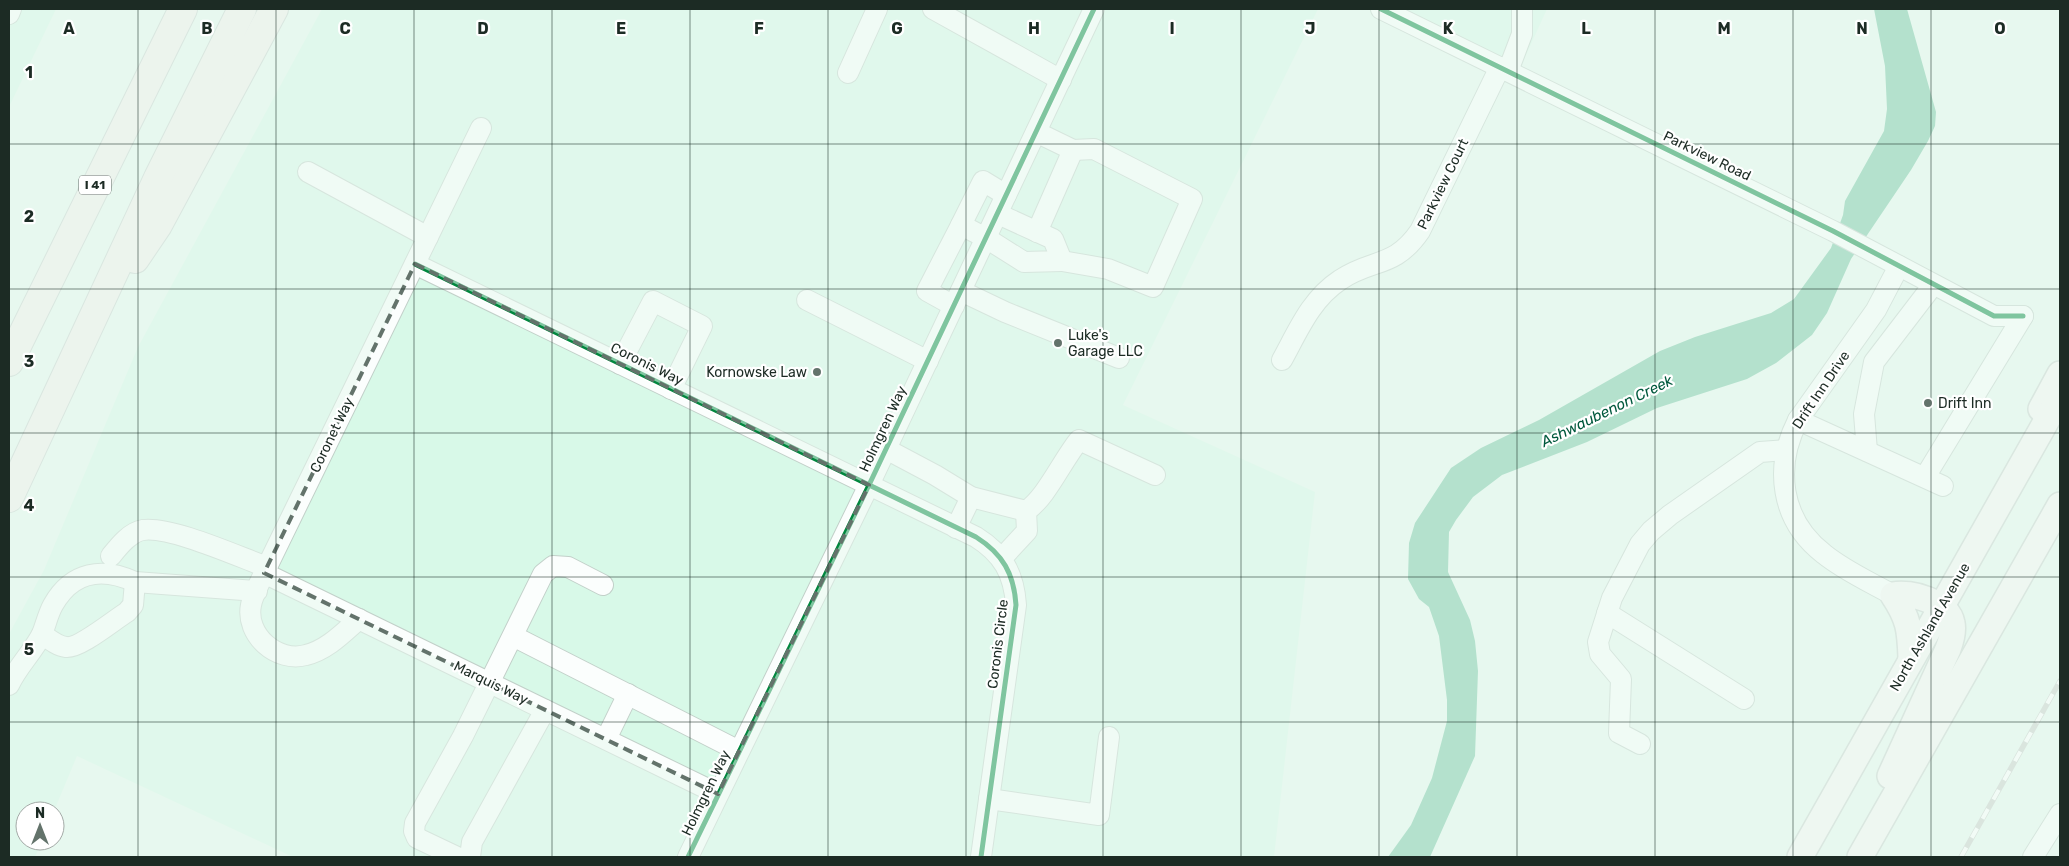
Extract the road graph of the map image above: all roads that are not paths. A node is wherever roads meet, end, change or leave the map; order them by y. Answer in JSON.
{"nodes":[{"id":1,"x":11,"y":9,"type":"edge"},
{"id":2,"x":161,"y":9,"type":"edge"},
{"id":3,"x":183,"y":9,"type":"edge"},
{"id":4,"x":242,"y":9,"type":"edge"},
{"id":5,"x":274,"y":9,"type":"edge"},
{"id":6,"x":878,"y":9,"type":"edge"},
{"id":7,"x":933,"y":9,"type":"edge"},
{"id":8,"x":1094,"y":9,"type":"edge"},
{"id":9,"x":1381,"y":9,"type":"edge"},
{"id":10,"x":1522,"y":9,"type":"edge"},
{"id":11,"x":9,"y":14,"type":"edge"},
{"id":12,"x":1504,"y":69,"type":"junction"},
{"id":13,"x":848,"y":73,"type":"dead end"},
{"id":14,"x":1061,"y":80,"type":"junction"},
{"id":15,"x":481,"y":128,"type":"dead end"},
{"id":16,"x":1036,"y":132,"type":"junction"},
{"id":17,"x":1073,"y":150,"type":"junction"},
{"id":18,"x":308,"y":172,"type":"dead end"},
{"id":19,"x":1006,"y":195,"type":"junction"},
{"id":20,"x":88,"y":201,"type":"junction"},
{"id":21,"x":998,"y":214,"type":"junction"},
{"id":22,"x":961,"y":225,"type":"junction"},
{"id":23,"x":1037,"y":232,"type":"junction"},
{"id":24,"x":428,"y":237,"type":"junction"},
{"id":25,"x":986,"y":238,"type":"junction"},
{"id":26,"x":1062,"y":261,"type":"junction"},
{"id":27,"x":415,"y":264,"type":"junction"},
{"id":28,"x":1899,"y":266,"type":"junction"},
{"id":29,"x":1933,"y":285,"type":"junction"},
{"id":30,"x":957,"y":299,"type":"junction"},
{"id":31,"x":807,"y":300,"type":"dead end"},
{"id":32,"x":87,"y":331,"type":"junction"},
{"id":33,"x":1119,"y":358,"type":"dead end"},
{"id":34,"x":1282,"y":360,"type":"dead end"},
{"id":35,"x":928,"y":361,"type":"junction"},
{"id":36,"x":9,"y":362,"type":"edge"},
{"id":37,"x":620,"y":364,"type":"junction"},
{"id":38,"x":2060,"y":374,"type":"edge"},
{"id":39,"x":671,"y":388,"type":"junction"},
{"id":40,"x":2060,"y":397,"type":"edge"},
{"id":41,"x":1798,"y":420,"type":"junction"},
{"id":42,"x":886,"y":449,"type":"junction"},
{"id":43,"x":1786,"y":450,"type":"junction"},
{"id":44,"x":1867,"y":451,"type":"junction"},
{"id":45,"x":1155,"y":475,"type":"dead end"},
{"id":46,"x":869,"y":485,"type":"junction"},
{"id":47,"x":971,"y":497,"type":"junction"},
{"id":48,"x":9,"y":498,"type":"edge"},
{"id":49,"x":2060,"y":505,"type":"edge"},
{"id":50,"x":1026,"y":511,"type":"junction"},
{"id":51,"x":956,"y":528,"type":"junction"},
{"id":52,"x":2060,"y":531,"type":"edge"},
{"id":53,"x":111,"y":556,"type":"dead end"},
{"id":54,"x":1002,"y":558,"type":"junction"},
{"id":55,"x":266,"y":570,"type":"junction"},
{"id":56,"x":135,"y":582,"type":"junction"},
{"id":57,"x":603,"y":585,"type":"dead end"},
{"id":58,"x":257,"y":591,"type":"junction"},
{"id":59,"x":1903,"y":595,"type":"junction"},
{"id":60,"x":1942,"y":608,"type":"junction"},
{"id":61,"x":1607,"y":613,"type":"junction"},
{"id":62,"x":359,"y":619,"type":"junction"},
{"id":63,"x":42,"y":634,"type":"junction"},
{"id":64,"x":512,"y":636,"type":"junction"},
{"id":65,"x":1912,"y":658,"type":"junction"},
{"id":66,"x":490,"y":682,"type":"junction"},
{"id":67,"x":9,"y":685,"type":"edge"},
{"id":68,"x":628,"y":694,"type":"junction"},
{"id":69,"x":1744,"y":699,"type":"dead end"},
{"id":70,"x":545,"y":710,"type":"junction"},
{"id":71,"x":1942,"y":714,"type":"junction"},
{"id":72,"x":1109,"y":737,"type":"dead end"},
{"id":73,"x":606,"y":739,"type":"junction"},
{"id":74,"x":1640,"y":744,"type":"dead end"},
{"id":75,"x":740,"y":751,"type":"junction"},
{"id":76,"x":718,"y":794,"type":"junction"},
{"id":77,"x":989,"y":799,"type":"junction"},
{"id":78,"x":2060,"y":814,"type":"edge"},
{"id":79,"x":1863,"y":853,"type":"edge"},
{"id":80,"x":457,"y":857,"type":"edge"},
{"id":81,"x":470,"y":857,"type":"edge"},
{"id":82,"x":688,"y":857,"type":"edge"},
{"id":83,"x":981,"y":857,"type":"edge"},
{"id":84,"x":1800,"y":857,"type":"edge"},
{"id":85,"x":2033,"y":857,"type":"edge"}],
"edges":[{"from":1,"to":11,"type":"street"},
{"from":2,"to":20,"type":"highway"},
{"from":3,"to":20,"type":"highway","number":"I 41"},
{"from":4,"to":32,"type":"highway"},
{"from":5,"to":32,"type":"highway"},
{"from":6,"to":13,"type":"street"},
{"from":7,"to":14,"type":"street"},
{"from":8,"to":14,"type":"street","name":"Holmgren Way"},
{"from":9,"to":12,"type":"street","name":"Parkview Road"},
{"from":10,"to":12,"type":"street","name":"Parkview Court"},
{"from":12,"to":28,"type":"street","name":"Parkview Road"},
{"from":12,"to":34,"type":"street","name":"Parkview Court"},
{"from":14,"to":16,"type":"street","name":"Holmgren Way"},
{"from":15,"to":24,"type":"street","name":"Coronet Way"},
{"from":16,"to":17,"type":"street"},
{"from":16,"to":19,"type":"street","name":"Holmgren Way"},
{"from":17,"to":23,"type":"street"},
{"from":17,"to":26,"type":"street"},
{"from":18,"to":24,"type":"street"},
{"from":19,"to":21,"type":"street","name":"Holmgren Way"},
{"from":19,"to":22,"type":"street"},
{"from":20,"to":36,"type":"highway","number":"I 41"},
{"from":21,"to":23,"type":"street"},
{"from":21,"to":25,"type":"street","name":"Holmgren Way"},
{"from":22,"to":25,"type":"street"},
{"from":22,"to":30,"type":"street"},
{"from":23,"to":26,"type":"street"},
{"from":24,"to":27,"type":"street","name":"Coronet Way"},
{"from":25,"to":26,"type":"street"},
{"from":25,"to":30,"type":"street","name":"Holmgren Way"},
{"from":27,"to":37,"type":"street","name":"Coronis Way"},
{"from":27,"to":55,"type":"street","name":"Coronet Way"},
{"from":28,"to":29,"type":"street","name":"Parkview Road"},
{"from":28,"to":41,"type":"street","name":"Drift Inn Drive"},
{"from":29,"to":44,"type":"street"},
{"from":29,"to":44,"type":"street","name":"Parkview Road"},
{"from":30,"to":33,"type":"street"},
{"from":30,"to":35,"type":"street","name":"Holmgren Way"},
{"from":31,"to":35,"type":"street"},
{"from":32,"to":48,"type":"highway"},
{"from":35,"to":42,"type":"street","name":"Holmgren Way"},
{"from":37,"to":39,"type":"street","name":"Coronis Way"},
{"from":37,"to":39,"type":"street"},
{"from":38,"to":59,"type":"main road"},
{"from":39,"to":46,"type":"street","name":"Coronis Way"},
{"from":40,"to":60,"type":"main road","name":"North Ashland Avenue"},
{"from":41,"to":43,"type":"street","name":"Drift Inn Drive"},
{"from":41,"to":44,"type":"street"},
{"from":42,"to":46,"type":"street","name":"Holmgren Way"},
{"from":42,"to":47,"type":"street"},
{"from":43,"to":59,"type":"street","name":"Drift Inn Drive"},
{"from":43,"to":61,"type":"street"},
{"from":45,"to":50,"type":"street"},
{"from":46,"to":51,"type":"street","name":"Coronis Circle"},
{"from":46,"to":75,"type":"street","name":"Holmgren Way"},
{"from":47,"to":50,"type":"street"},
{"from":47,"to":51,"type":"street"},
{"from":49,"to":71,"type":"main road"},
{"from":50,"to":54,"type":"street"},
{"from":51,"to":54,"type":"street","name":"Coronis Circle"},
{"from":52,"to":71,"type":"main road"},
{"from":53,"to":55,"type":"street","name":"Marquis Way"},
{"from":54,"to":77,"type":"street","name":"Coronis Circle"},
{"from":55,"to":58,"type":"street","name":"Coronet Way"},
{"from":55,"to":62,"type":"street","name":"Marquis Way"},
{"from":56,"to":58,"type":"street"},
{"from":56,"to":63,"type":"street"},
{"from":56,"to":63,"type":"street"},
{"from":57,"to":64,"type":"street"},
{"from":58,"to":62,"type":"street","name":"Coronet Way"},
{"from":59,"to":60,"type":"main road"},
{"from":59,"to":65,"type":"main road"},
{"from":60,"to":65,"type":"main road","name":"North Ashland Avenue"},
{"from":60,"to":79,"type":"main road"},
{"from":61,"to":69,"type":"street"},
{"from":61,"to":74,"type":"street"},
{"from":62,"to":66,"type":"street","name":"Marquis Way"},
{"from":63,"to":67,"type":"street"},
{"from":64,"to":66,"type":"street"},
{"from":64,"to":68,"type":"street"},
{"from":65,"to":84,"type":"main road","name":"North Ashland Avenue"},
{"from":66,"to":70,"type":"street","name":"Marquis Way"},
{"from":66,"to":80,"type":"street"},
{"from":68,"to":73,"type":"street"},
{"from":68,"to":75,"type":"street"},
{"from":70,"to":73,"type":"street","name":"Marquis Way"},
{"from":70,"to":81,"type":"street"},
{"from":71,"to":79,"type":"main road"},
{"from":72,"to":77,"type":"street"},
{"from":73,"to":76,"type":"street","name":"Marquis Way"},
{"from":75,"to":76,"type":"street","name":"Holmgren Way"},
{"from":76,"to":82,"type":"street","name":"Holmgren Way"},
{"from":77,"to":83,"type":"street","name":"Coronis Circle"},
{"from":78,"to":85,"type":"street"}]}
